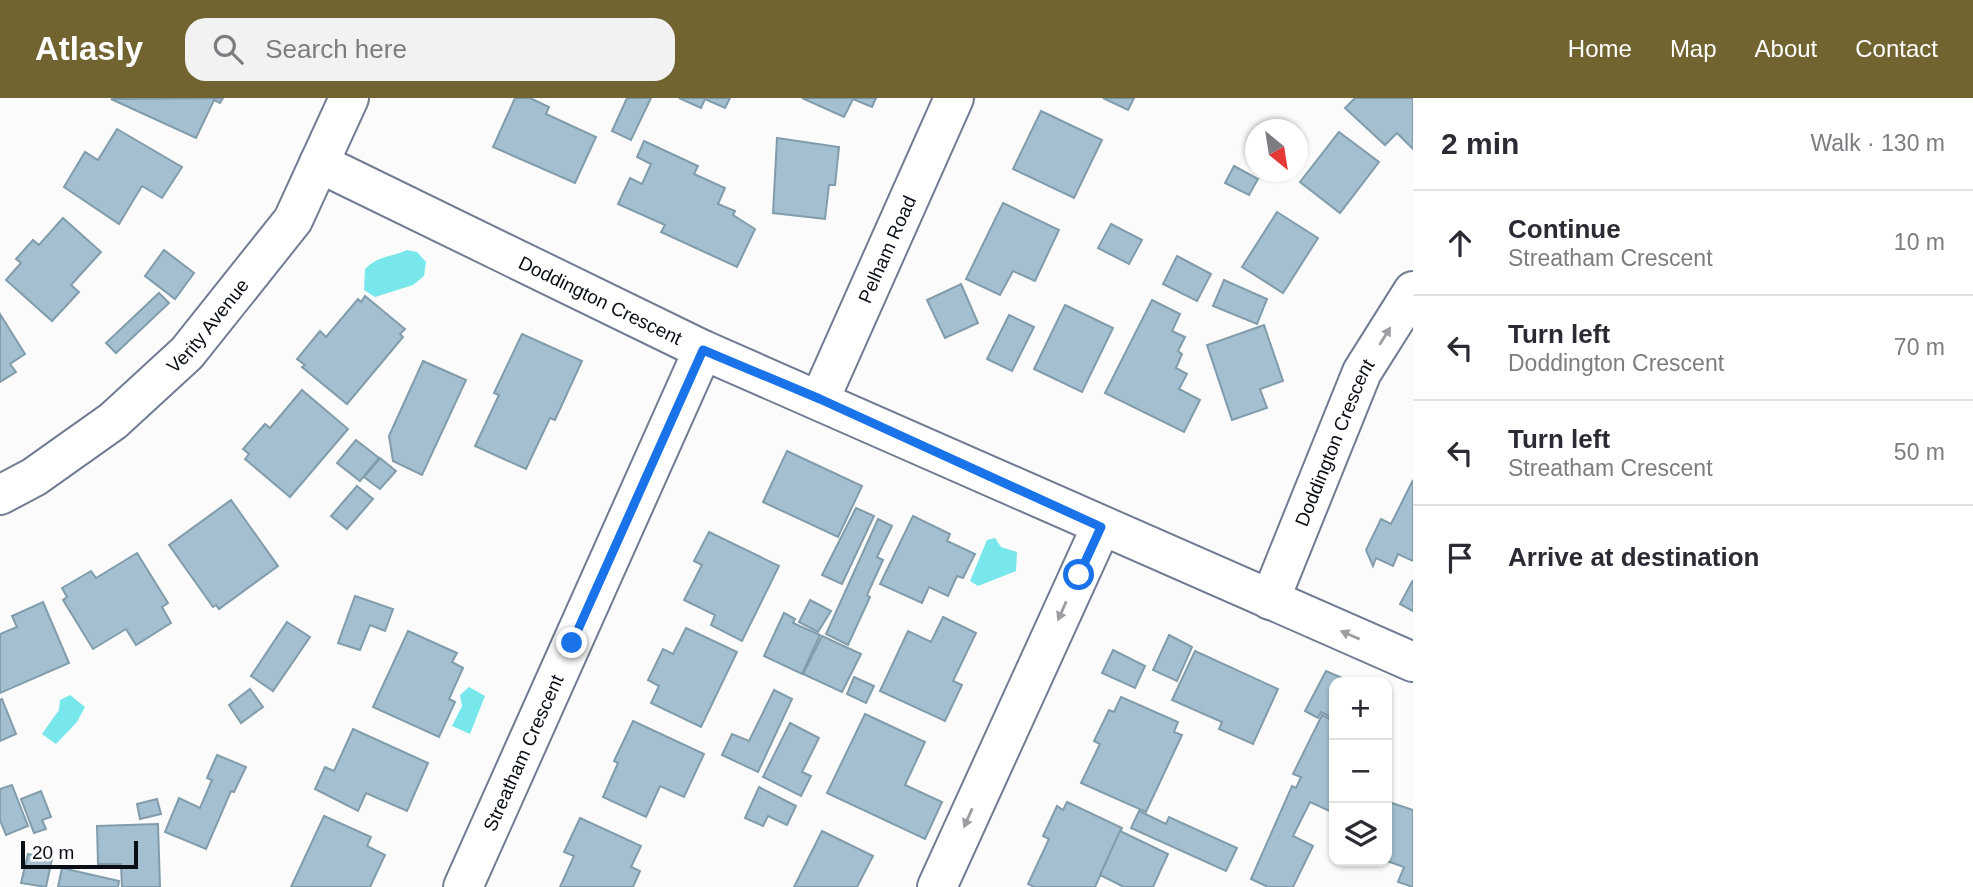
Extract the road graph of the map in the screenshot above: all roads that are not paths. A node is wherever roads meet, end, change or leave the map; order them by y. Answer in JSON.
{"nodes":[{"id":1,"x":349,"y":98,"type":"edge"},
{"id":2,"x":954,"y":98,"type":"edge"},
{"id":3,"x":319,"y":163,"type":"junction"},
{"id":4,"x":1413,"y":291,"type":"edge"},
{"id":5,"x":703,"y":350,"type":"junction"},
{"id":6,"x":820,"y":399,"type":"junction"},
{"id":7,"x":0,"y":495,"type":"edge"},
{"id":8,"x":1101,"y":527,"type":"junction"},
{"id":9,"x":1270,"y":600,"type":"junction"},
{"id":10,"x":1413,"y":662,"type":"edge"},
{"id":11,"x":463,"y":887,"type":"edge"},
{"id":12,"x":937,"y":887,"type":"edge"}],
"edges":[{"from":1,"to":3,"type":"street","name":"Verity Avenue"},
{"from":2,"to":6,"type":"street","name":"Pelham Road"},
{"from":3,"to":5,"type":"street","name":"Doddington Crescent"},
{"from":3,"to":7,"type":"street","name":"Verity Avenue"},
{"from":9,"to":4,"type":"street","name":"Doddington Crescent","one_way":true},
{"from":5,"to":6,"type":"street","name":"Doddington Crescent"},
{"from":5,"to":11,"type":"street","name":"Streatham Crescent"},
{"from":6,"to":8,"type":"street","name":"Doddington Crescent"},
{"from":8,"to":9,"type":"street","name":"Doddington Crescent"},
{"from":8,"to":12,"type":"street","one_way":true},
{"from":10,"to":9,"type":"street","name":"Doddington Crescent","one_way":true}]}
